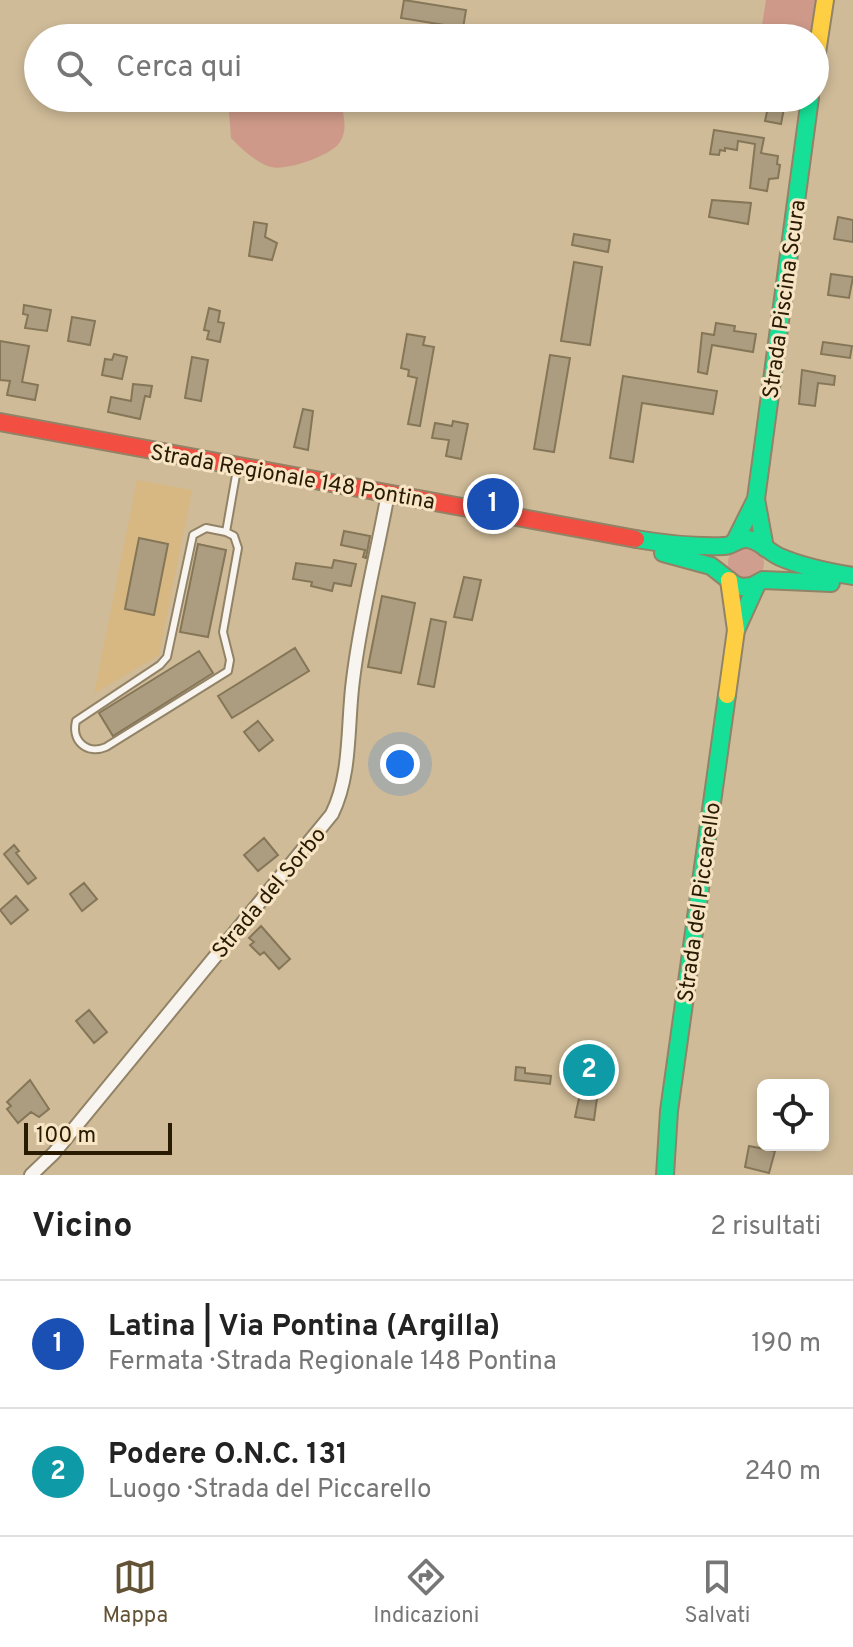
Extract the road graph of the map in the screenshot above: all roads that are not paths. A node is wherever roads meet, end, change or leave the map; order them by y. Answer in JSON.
{"nodes":[{"id":1,"x":825,"y":0,"type":"edge"},
{"id":2,"x":821,"y":24,"type":"edge"},
{"id":3,"x":808,"y":112,"type":"edge"},
{"id":4,"x":0,"y":422,"type":"edge"},
{"id":5,"x":0,"y":432,"type":"edge"},
{"id":6,"x":236,"y":475,"type":"junction"},
{"id":7,"x":756,"y":499,"type":"junction"},
{"id":8,"x":386,"y":504,"type":"junction"},
{"id":9,"x":226,"y":532,"type":"junction"},
{"id":10,"x":732,"y":544,"type":"junction"},
{"id":11,"x":767,"y":550,"type":"junction"},
{"id":12,"x":853,"y":576,"type":"edge"},
{"id":13,"x":727,"y":577,"type":"junction"},
{"id":14,"x":760,"y":582,"type":"junction"},
{"id":15,"x":853,"y":587,"type":"edge"},
{"id":16,"x":736,"y":630,"type":"junction"},
{"id":17,"x":31,"y":1175,"type":"edge"},
{"id":18,"x":665,"y":1175,"type":"edge"}],
"edges":[{"from":1,"to":2,"type":"main road"},
{"from":3,"to":7,"type":"main road","name":"Strada Piscina Scura"},
{"from":4,"to":10,"type":"main road","name":"Strada Regionale 148 Pontina"},
{"from":5,"to":6,"type":"main road","name":"Strada Regionale 148 Pontina"},
{"from":6,"to":8,"type":"main road","name":"Strada Regionale 148 Pontina"},
{"from":6,"to":9,"type":"lane"},
{"from":7,"to":10,"type":"main road","name":"Strada Piscina Scura"},
{"from":7,"to":11,"type":"main road","name":"Strada Piscina Scura"},
{"from":8,"to":13,"type":"main road","name":"Strada Regionale 148 Pontina"},
{"from":8,"to":17,"type":"street","name":"Strada del Sorbo"},
{"from":9,"to":9,"type":"lane"},
{"from":10,"to":11,"type":"main road","name":"Strada Regionale 148 Pontina"},
{"from":10,"to":13,"type":"main road"},
{"from":11,"to":12,"type":"main road","name":"Strada Regionale 148 Pontina"},
{"from":11,"to":14,"type":"main road"},
{"from":13,"to":14,"type":"main road","name":"Strada Regionale 148 Pontina"},
{"from":13,"to":16,"type":"main road","name":"Strada del Piccarello"},
{"from":14,"to":15,"type":"main road","name":"Strada Regionale 148 Pontina"},
{"from":14,"to":16,"type":"main road","name":"Strada del Piccarello"},
{"from":16,"to":18,"type":"main road","name":"Strada del Piccarello"}]}
